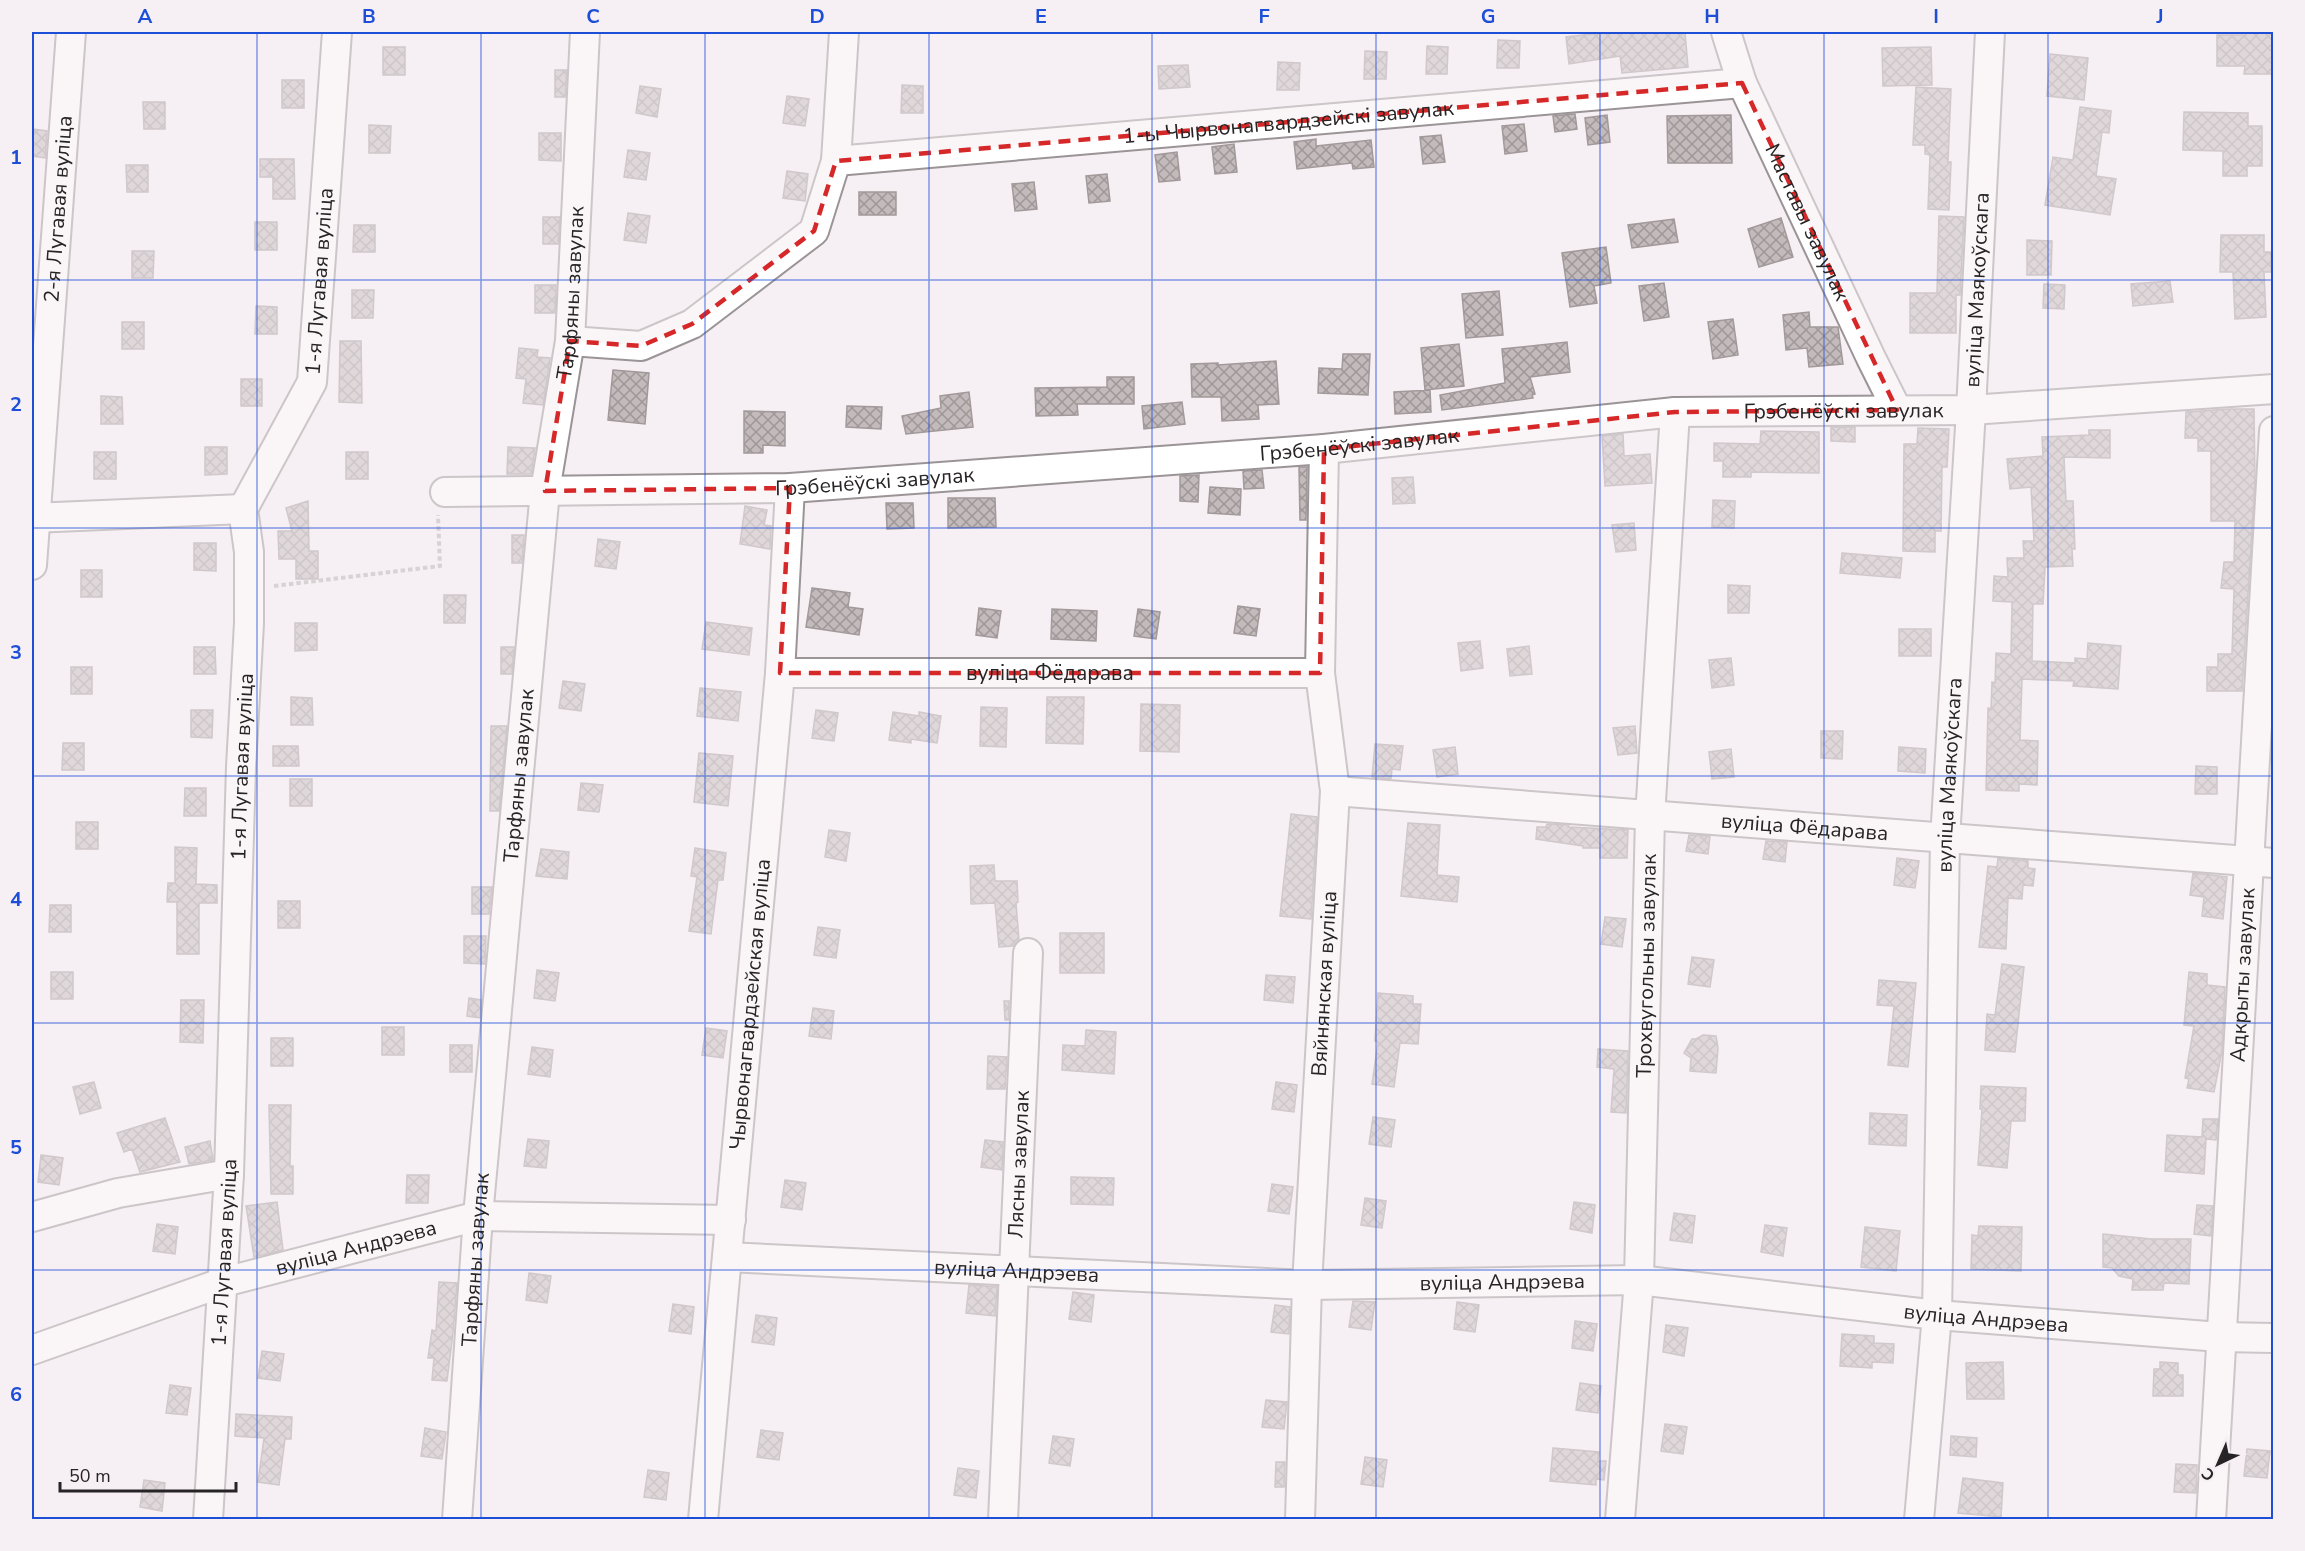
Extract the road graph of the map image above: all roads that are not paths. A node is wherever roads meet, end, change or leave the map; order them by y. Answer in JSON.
{"nodes":[{"id":1,"x":71,"y":32,"type":"edge"},
{"id":2,"x":337,"y":32,"type":"edge"},
{"id":3,"x":585,"y":32,"type":"edge"},
{"id":4,"x":844,"y":32,"type":"edge"},
{"id":5,"x":1726,"y":32,"type":"edge"},
{"id":6,"x":1990,"y":32,"type":"edge"},
{"id":7,"x":1742,"y":83,"type":"junction"},
{"id":8,"x":836,"y":161,"type":"junction"},
{"id":9,"x":570,"y":341,"type":"junction"},
{"id":10,"x":2274,"y":389,"type":"edge"},
{"id":11,"x":1897,"y":410,"type":"junction"},
{"id":12,"x":1971,"y":410,"type":"junction"},
{"id":13,"x":1676,"y":412,"type":"junction"},
{"id":14,"x":2274,"y":431,"type":"edge"},
{"id":15,"x":1324,"y":449,"type":"junction"},
{"id":16,"x":790,"y":488,"type":"junction"},
{"id":17,"x":545,"y":491,"type":"junction"},
{"id":18,"x":445,"y":492,"type":"road end"},
{"id":19,"x":243,"y":509,"type":"junction"},
{"id":20,"x":33,"y":518,"type":"edge"},
{"id":21,"x":32,"y":565,"type":"edge"},
{"id":22,"x":780,"y":673,"type":"junction"},
{"id":23,"x":1320,"y":673,"type":"junction"},
{"id":24,"x":1335,"y":791,"type":"junction"},
{"id":25,"x":1650,"y":817,"type":"junction"},
{"id":26,"x":1945,"y":839,"type":"junction"},
{"id":27,"x":2260,"y":862,"type":"edge"},
{"id":28,"x":1028,"y":953,"type":"dead end"},
{"id":29,"x":230,"y":1174,"type":"junction"},
{"id":30,"x":478,"y":1216,"type":"junction"},
{"id":31,"x":32,"y":1217,"type":"edge"},
{"id":32,"x":730,"y":1220,"type":"junction"},
{"id":33,"x":727,"y":1257,"type":"junction"},
{"id":34,"x":1015,"y":1271,"type":"junction"},
{"id":35,"x":1639,"y":1280,"type":"junction"},
{"id":36,"x":224,"y":1282,"type":"junction"},
{"id":37,"x":1307,"y":1285,"type":"junction"},
{"id":38,"x":1937,"y":1315,"type":"junction"},
{"id":39,"x":2220,"y":1336,"type":"junction"},
{"id":40,"x":2274,"y":1338,"type":"edge"},
{"id":41,"x":32,"y":1350,"type":"edge"},
{"id":42,"x":208,"y":1520,"type":"edge"},
{"id":43,"x":457,"y":1520,"type":"edge"},
{"id":44,"x":703,"y":1520,"type":"edge"},
{"id":45,"x":1003,"y":1520,"type":"edge"},
{"id":46,"x":1300,"y":1520,"type":"edge"},
{"id":47,"x":1620,"y":1520,"type":"edge"},
{"id":48,"x":1919,"y":1520,"type":"edge"},
{"id":49,"x":2211,"y":1520,"type":"edge"}],
"edges":[{"from":1,"to":20,"type":"street","name":"2-я Лугавая вуліца"},
{"from":2,"to":19,"type":"street","name":"1-я Лугавая вуліца"},
{"from":3,"to":9,"type":"street","name":"Тарфяны завулак"},
{"from":4,"to":8,"type":"street"},
{"from":5,"to":7,"type":"street","name":"Маставы завулак"},
{"from":6,"to":12,"type":"street","name":"вуліца Маякоўскага"},
{"from":7,"to":8,"type":"street","name":"1-ы Чырвонагвардзейскі завулак"},
{"from":7,"to":11,"type":"street","name":"Маставы завулак"},
{"from":8,"to":9,"type":"street"},
{"from":9,"to":17,"type":"street","name":"Тарфяны завулак"},
{"from":10,"to":12,"type":"street","name":"Грэбенёўскі завулак"},
{"from":11,"to":12,"type":"street","name":"Грэбенёўскі завулак"},
{"from":11,"to":13,"type":"street","name":"Грэбенёўскі завулак"},
{"from":12,"to":26,"type":"street","name":"вуліца Маякоўскага"},
{"from":13,"to":15,"type":"street","name":"Грэбенёўскі завулак"},
{"from":13,"to":25,"type":"street","name":"Трохвугольны завулак"},
{"from":14,"to":27,"type":"street","name":"Адкрыты завулак"},
{"from":15,"to":16,"type":"street","name":"Грэбенёўскі завулак"},
{"from":15,"to":23,"type":"street","name":"Вяйнянская вуліца"},
{"from":16,"to":17,"type":"street","name":"Грэбенёўскі завулак"},
{"from":16,"to":22,"type":"street","name":"Чырвонагвардзейская вуліца"},
{"from":17,"to":18,"type":"street","name":"Грэбенёўскі завулак"},
{"from":17,"to":30,"type":"street","name":"Тарфяны завулак"},
{"from":19,"to":20,"type":"street"},
{"from":19,"to":29,"type":"street","name":"1-я Лугавая вуліца"},
{"from":20,"to":21,"type":"street","name":"2-я Лугавая вуліца"},
{"from":22,"to":23,"type":"street","name":"вуліца Фёдарава"},
{"from":22,"to":32,"type":"street","name":"Чырвонагвардзейская вуліца"},
{"from":23,"to":24,"type":"street","name":"Вяйнянская вуліца"},
{"from":24,"to":25,"type":"street","name":"вуліца Фёдарава"},
{"from":24,"to":37,"type":"street","name":"Вяйнянская вуліца"},
{"from":25,"to":26,"type":"street","name":"вуліца Фёдарава"},
{"from":25,"to":35,"type":"street","name":"Трохвугольны завулак"},
{"from":26,"to":27,"type":"street","name":"вуліца Фёдарава"},
{"from":26,"to":38,"type":"street","name":"вуліца Маякоўскага"},
{"from":27,"to":39,"type":"street","name":"Адкрыты завулак"},
{"from":28,"to":34,"type":"street","name":"Лясны завулак"},
{"from":29,"to":31,"type":"street"},
{"from":29,"to":36,"type":"street","name":"1-я Лугавая вуліца"},
{"from":30,"to":32,"type":"street","name":"вуліца Андрэева"},
{"from":30,"to":36,"type":"street","name":"вуліца Андрэева"},
{"from":30,"to":43,"type":"street","name":"Тарфяны завулак"},
{"from":32,"to":33,"type":"street","name":"Чырвонагвардзейская вуліца"},
{"from":33,"to":34,"type":"street","name":"вуліца Андрэева"},
{"from":33,"to":44,"type":"street","name":"Чырвонагвардзейская вуліца"},
{"from":34,"to":37,"type":"street","name":"вуліца Андрэева"},
{"from":34,"to":45,"type":"street","name":"Лясны завулак"},
{"from":35,"to":37,"type":"street","name":"вуліца Андрэева"},
{"from":35,"to":38,"type":"street","name":"вуліца Андрэева"},
{"from":35,"to":47,"type":"street","name":"Трохвугольны завулак"},
{"from":36,"to":41,"type":"street","name":"вуліца Андрэева"},
{"from":36,"to":42,"type":"street","name":"1-я Лугавая вуліца"},
{"from":37,"to":46,"type":"street","name":"Вяйнянская вуліца"},
{"from":38,"to":39,"type":"street","name":"вуліца Андрэева"},
{"from":38,"to":48,"type":"street","name":"вуліца Маякоўскага"},
{"from":39,"to":40,"type":"street","name":"вуліца Андрэева"},
{"from":39,"to":49,"type":"street","name":"Адкрыты завулак"}]}
